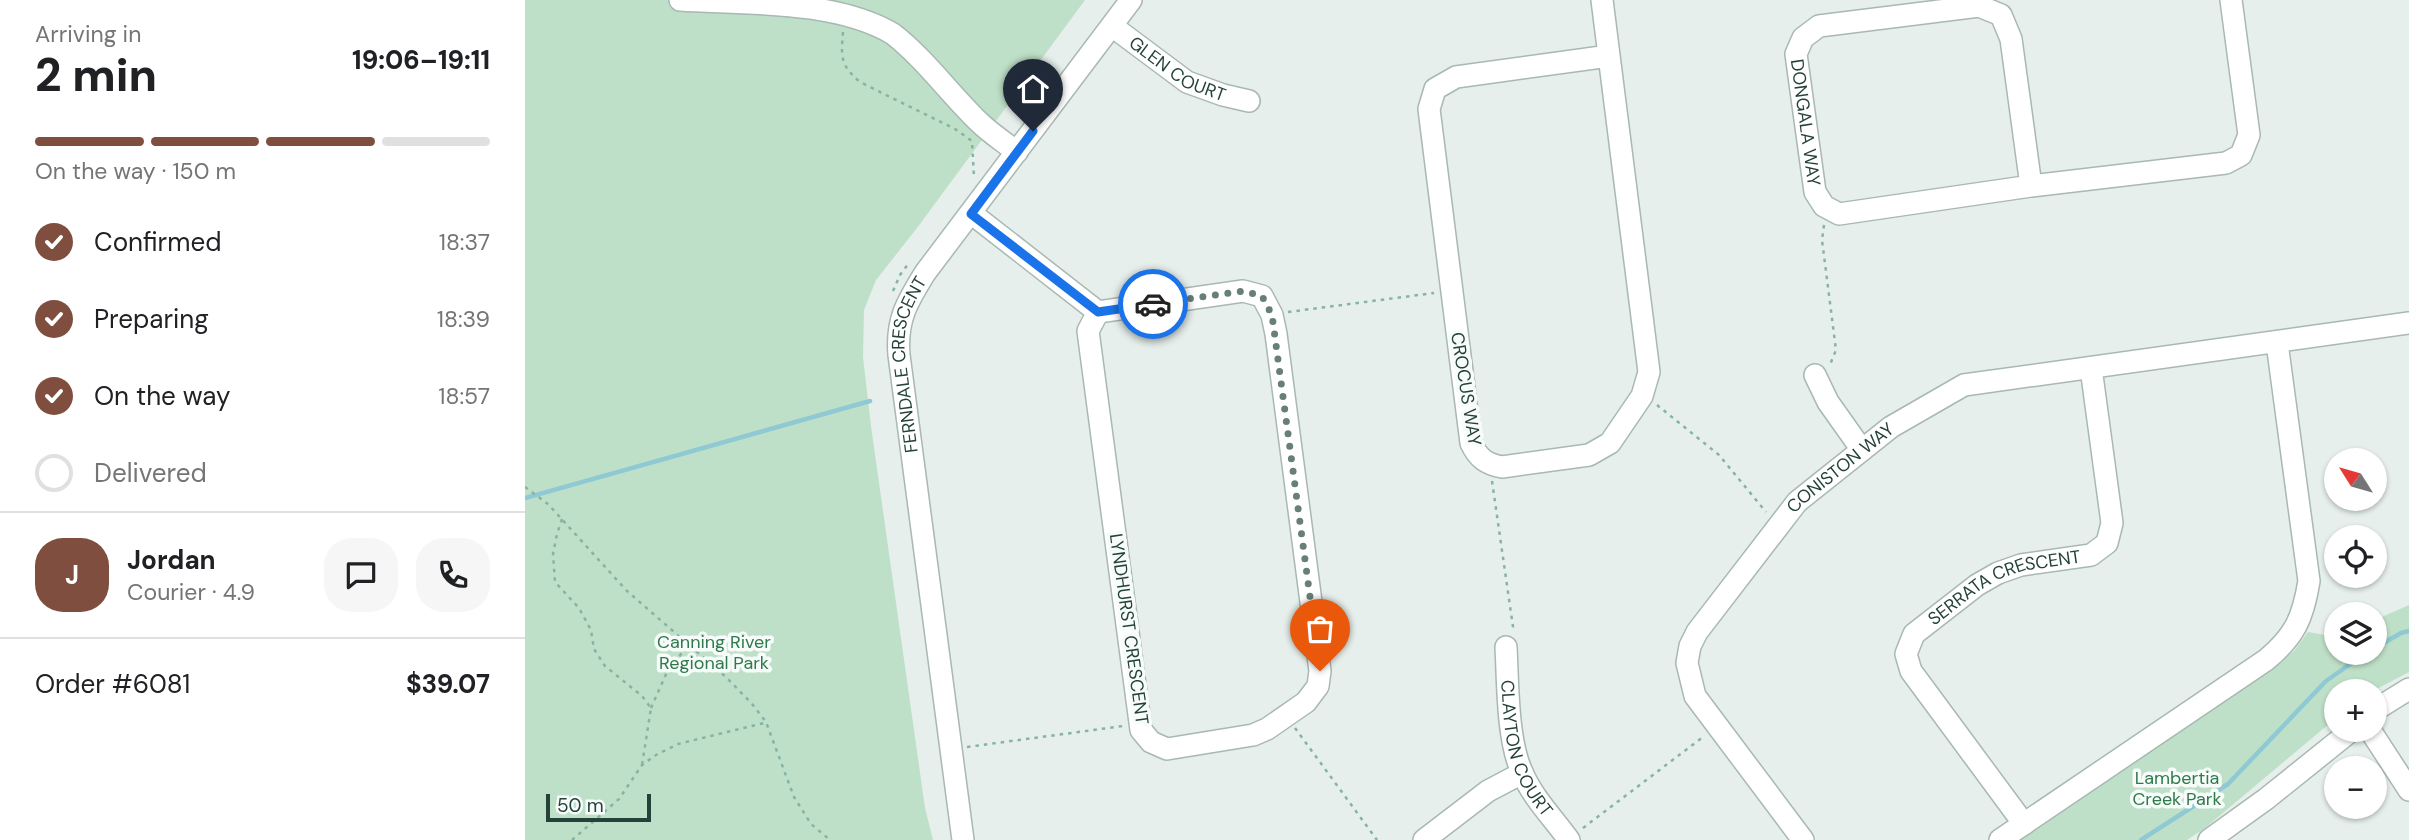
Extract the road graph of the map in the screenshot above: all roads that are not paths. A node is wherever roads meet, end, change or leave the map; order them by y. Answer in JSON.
{"nodes":[{"id":1,"x":680,"y":0,"type":"edge"},
{"id":2,"x":1131,"y":0,"type":"edge"},
{"id":3,"x":1602,"y":0,"type":"edge"},
{"id":4,"x":2231,"y":0,"type":"edge"},
{"id":5,"x":1112,"y":26,"type":"junction"},
{"id":6,"x":1609,"y":56,"type":"junction"},
{"id":7,"x":1249,"y":100,"type":"dead end"},
{"id":8,"x":1017,"y":152,"type":"junction"},
{"id":9,"x":2031,"y":186,"type":"junction"},
{"id":10,"x":971,"y":214,"type":"junction"},
{"id":11,"x":1098,"y":312,"type":"junction"},
{"id":12,"x":2409,"y":323,"type":"edge"},
{"id":13,"x":2277,"y":343,"type":"junction"},
{"id":14,"x":2091,"y":368,"type":"junction"},
{"id":15,"x":1815,"y":375,"type":"road end"},
{"id":16,"x":1862,"y":450,"type":"junction"},
{"id":17,"x":1506,"y":647,"type":"road end"},
{"id":18,"x":2409,"y":689,"type":"edge"},
{"id":19,"x":2387,"y":703,"type":"edge"},
{"id":20,"x":2338,"y":742,"type":"edge"},
{"id":21,"x":2377,"y":742,"type":"edge"},
{"id":22,"x":1522,"y":773,"type":"junction"},
{"id":23,"x":2409,"y":790,"type":"edge"},
{"id":24,"x":2024,"y":824,"type":"junction"},
{"id":25,"x":964,"y":840,"type":"edge"},
{"id":26,"x":1424,"y":840,"type":"edge"},
{"id":27,"x":1569,"y":840,"type":"edge"},
{"id":28,"x":1803,"y":840,"type":"edge"},
{"id":29,"x":2000,"y":840,"type":"edge"},
{"id":30,"x":2209,"y":840,"type":"edge"}],
"edges":[{"from":1,"to":8,"type":"street"},
{"from":2,"to":5,"type":"street","name":"FERNDALE CRESCENT"},
{"from":3,"to":6,"type":"street","name":"CROCUS WAY"},
{"from":4,"to":9,"type":"street","name":"DONGALA WAY"},
{"from":5,"to":7,"type":"street","name":"GLEN COURT"},
{"from":5,"to":8,"type":"street","name":"FERNDALE CRESCENT"},
{"from":6,"to":6,"type":"street","name":"CROCUS WAY"},
{"from":8,"to":10,"type":"street","name":"FERNDALE CRESCENT"},
{"from":9,"to":9,"type":"street","name":"DONGALA WAY"},
{"from":10,"to":11,"type":"street"},
{"from":10,"to":25,"type":"street","name":"FERNDALE CRESCENT"},
{"from":11,"to":11,"type":"street","name":"LYNDHURST CRESCENT"},
{"from":12,"to":13,"type":"street","name":"CONISTON WAY"},
{"from":13,"to":14,"type":"street","name":"CONISTON WAY"},
{"from":13,"to":24,"type":"street"},
{"from":14,"to":16,"type":"street","name":"CONISTON WAY"},
{"from":14,"to":24,"type":"street","name":"SERRATA CRESCENT"},
{"from":15,"to":16,"type":"street"},
{"from":16,"to":28,"type":"street","name":"CONISTON WAY"},
{"from":17,"to":22,"type":"street","name":"CLAYTON COURT"},
{"from":18,"to":19,"type":"street"},
{"from":20,"to":30,"type":"street"},
{"from":21,"to":23,"type":"street"},
{"from":22,"to":26,"type":"street"},
{"from":22,"to":27,"type":"street","name":"CLAYTON COURT"},
{"from":24,"to":29,"type":"street"}]}
